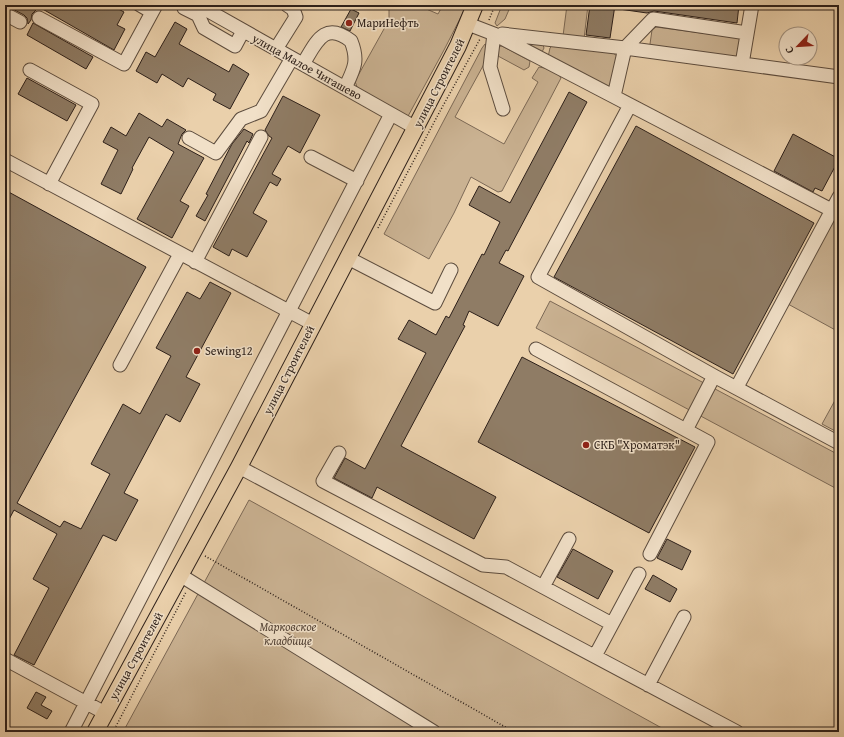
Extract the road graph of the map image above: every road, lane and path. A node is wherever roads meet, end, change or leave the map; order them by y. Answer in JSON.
{"nodes":[{"id":1,"x":140,"y":5,"type":"edge"},
{"id":2,"x":184,"y":5,"type":"edge"},
{"id":3,"x":198,"y":5,"type":"edge"},
{"id":4,"x":475,"y":5,"type":"edge"},
{"id":5,"x":495,"y":5,"type":"edge"},
{"id":6,"x":752,"y":5,"type":"edge"},
{"id":7,"x":292,"y":6,"type":"edge"},
{"id":8,"x":154,"y":9,"type":"edge"},
{"id":9,"x":5,"y":14,"type":"edge"},
{"id":10,"x":38,"y":18,"type":"dead end"},
{"id":11,"x":20,"y":22,"type":"dead end"},
{"id":12,"x":468,"y":24,"type":"junction"},
{"id":13,"x":243,"y":30,"type":"junction"},
{"id":14,"x":489,"y":32,"type":"junction"},
{"id":15,"x":747,"y":33,"type":"junction"},
{"id":16,"x":625,"y":48,"type":"junction"},
{"id":17,"x":276,"y":49,"type":"junction"},
{"id":18,"x":297,"y":61,"type":"junction"},
{"id":19,"x":742,"y":64,"type":"junction"},
{"id":20,"x":30,"y":70,"type":"dead end"},
{"id":21,"x":839,"y":77,"type":"edge"},
{"id":22,"x":345,"y":88,"type":"junction"},
{"id":23,"x":614,"y":96,"type":"junction"},
{"id":24,"x":630,"y":105,"type":"junction"},
{"id":25,"x":503,"y":109,"type":"dead end"},
{"id":26,"x":439,"y":113,"type":"dead end"},
{"id":27,"x":391,"y":114,"type":"junction"},
{"id":28,"x":416,"y":128,"type":"junction"},
{"id":29,"x":261,"y":137,"type":"dead end"},
{"id":30,"x":189,"y":138,"type":"dead end"},
{"id":31,"x":311,"y":157,"type":"dead end"},
{"id":32,"x":5,"y":160,"type":"edge"},
{"id":33,"x":357,"y":180,"type":"junction"},
{"id":34,"x":48,"y":184,"type":"junction"},
{"id":35,"x":839,"y":197,"type":"edge"},
{"id":36,"x":835,"y":212,"type":"edge"},
{"id":37,"x":180,"y":254,"type":"junction"},
{"id":38,"x":348,"y":258,"type":"junction"},
{"id":39,"x":195,"y":262,"type":"junction"},
{"id":40,"x":451,"y":270,"type":"dead end"},
{"id":41,"x":289,"y":312,"type":"junction"},
{"id":42,"x":313,"y":324,"type":"junction"},
{"id":43,"x":536,"y":349,"type":"dead end"},
{"id":44,"x":120,"y":365,"type":"dead end"},
{"id":45,"x":714,"y":376,"type":"junction"},
{"id":46,"x":737,"y":387,"type":"junction"},
{"id":47,"x":686,"y":430,"type":"junction"},
{"id":48,"x":839,"y":442,"type":"edge"},
{"id":49,"x":339,"y":453,"type":"dead end"},
{"id":50,"x":239,"y":467,"type":"junction"},
{"id":51,"x":569,"y":539,"type":"dead end"},
{"id":52,"x":650,"y":554,"type":"dead end"},
{"id":53,"x":205,"y":556,"type":"dead end"},
{"id":54,"x":639,"y":574,"type":"dead end"},
{"id":55,"x":180,"y":575,"type":"junction"},
{"id":56,"x":543,"y":587,"type":"junction"},
{"id":57,"x":684,"y":617,"type":"dead end"},
{"id":58,"x":612,"y":624,"type":"junction"},
{"id":59,"x":594,"y":656,"type":"junction"},
{"id":60,"x":5,"y":660,"type":"edge"},
{"id":61,"x":648,"y":684,"type":"junction"},
{"id":62,"x":86,"y":703,"type":"junction"},
{"id":63,"x":105,"y":713,"type":"junction"},
{"id":64,"x":71,"y":732,"type":"edge"},
{"id":65,"x":95,"y":732,"type":"edge"},
{"id":66,"x":434,"y":732,"type":"edge"},
{"id":67,"x":514,"y":732,"type":"edge"},
{"id":68,"x":737,"y":732,"type":"edge"}],
"edges":[{"from":1,"to":8,"type":"street"},
{"from":2,"to":13,"type":"street"},
{"from":3,"to":13,"type":"street","name":"улица Малое Чигашево"},
{"from":4,"to":12,"type":"main road","name":"улица Строителей"},
{"from":5,"to":14,"type":"path"},
{"from":6,"to":15,"type":"street"},
{"from":7,"to":17,"type":"street"},
{"from":8,"to":10,"type":"street"},
{"from":9,"to":11,"type":"street"},
{"from":12,"to":14,"type":"street"},
{"from":12,"to":28,"type":"main road","name":"улица Строителей"},
{"from":13,"to":17,"type":"street","name":"улица Малое Чигашево"},
{"from":14,"to":16,"type":"street"},
{"from":14,"to":23,"type":"street"},
{"from":14,"to":25,"type":"street"},
{"from":14,"to":26,"type":"path"},
{"from":15,"to":16,"type":"street"},
{"from":15,"to":19,"type":"street"},
{"from":16,"to":19,"type":"street"},
{"from":16,"to":23,"type":"street"},
{"from":17,"to":18,"type":"street","name":"улица Малое Чигашево"},
{"from":18,"to":22,"type":"street","name":"улица Малое Чигашево"},
{"from":18,"to":22,"type":"street"},
{"from":18,"to":30,"type":"street"},
{"from":19,"to":21,"type":"street"},
{"from":20,"to":34,"type":"street"},
{"from":22,"to":27,"type":"street","name":"улица Малое Чигашево"},
{"from":23,"to":24,"type":"street"},
{"from":24,"to":36,"type":"street"},
{"from":24,"to":45,"type":"street"},
{"from":27,"to":28,"type":"street","name":"улица Малое Чигашево"},
{"from":27,"to":33,"type":"street"},
{"from":28,"to":38,"type":"main road","name":"улица Строителей"},
{"from":29,"to":39,"type":"street"},
{"from":31,"to":33,"type":"street"},
{"from":32,"to":34,"type":"street"},
{"from":33,"to":41,"type":"street"},
{"from":34,"to":37,"type":"street"},
{"from":35,"to":36,"type":"street"},
{"from":36,"to":46,"type":"street"},
{"from":37,"to":39,"type":"street"},
{"from":37,"to":44,"type":"street"},
{"from":38,"to":40,"type":"street"},
{"from":38,"to":42,"type":"main road","name":"улица Строителей"},
{"from":39,"to":41,"type":"street"},
{"from":41,"to":42,"type":"street"},
{"from":41,"to":62,"type":"street"},
{"from":42,"to":50,"type":"main road","name":"улица Строителей"},
{"from":43,"to":47,"type":"street"},
{"from":45,"to":46,"type":"street"},
{"from":45,"to":47,"type":"street"},
{"from":46,"to":48,"type":"street"},
{"from":47,"to":52,"type":"street"},
{"from":49,"to":56,"type":"street"},
{"from":50,"to":55,"type":"main road","name":"улица Строителей"},
{"from":50,"to":59,"type":"street"},
{"from":51,"to":56,"type":"street"},
{"from":53,"to":67,"type":"path"},
{"from":54,"to":58,"type":"street"},
{"from":55,"to":63,"type":"main road","name":"улица Строителей"},
{"from":55,"to":66,"type":"street"},
{"from":56,"to":58,"type":"street"},
{"from":57,"to":61,"type":"street"},
{"from":58,"to":59,"type":"street"},
{"from":59,"to":61,"type":"street"},
{"from":60,"to":62,"type":"street"},
{"from":61,"to":68,"type":"street"},
{"from":62,"to":63,"type":"street"},
{"from":62,"to":64,"type":"street"},
{"from":63,"to":65,"type":"main road","name":"улица Строителей"}]}
